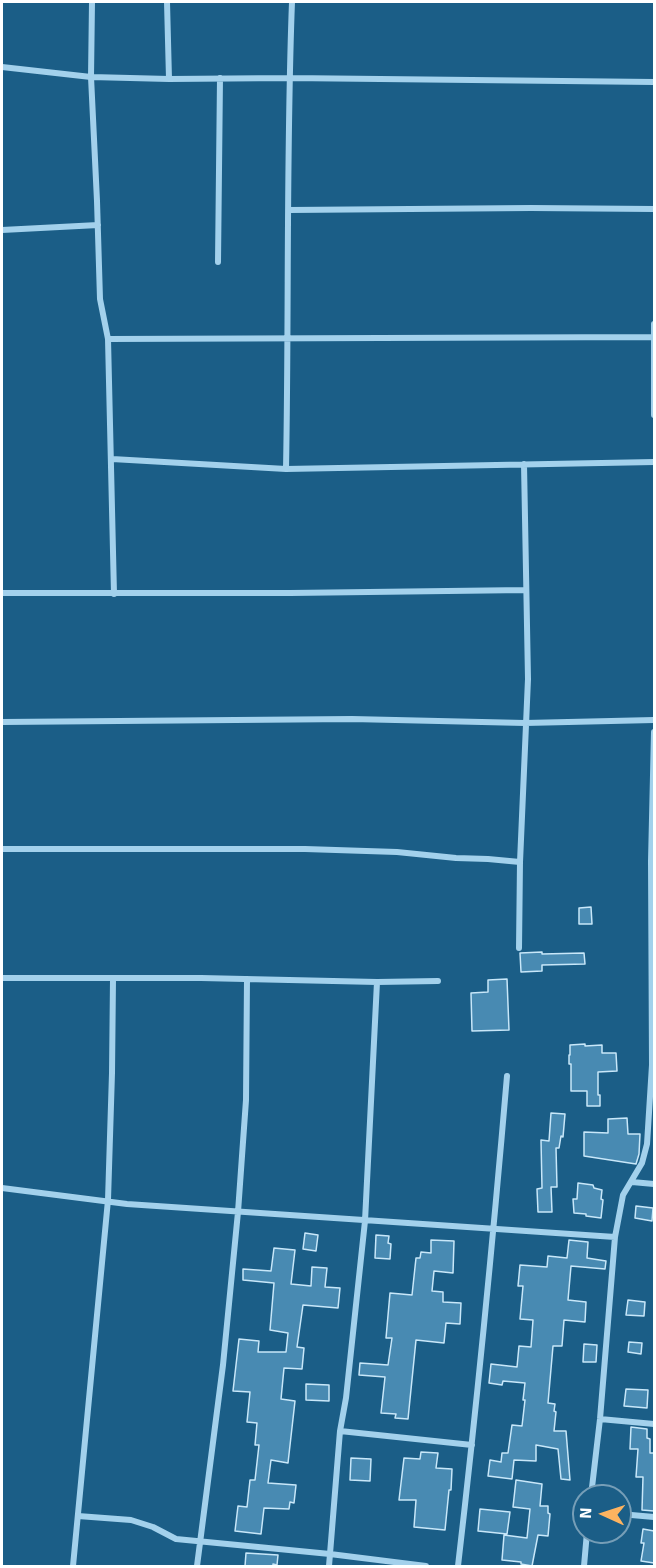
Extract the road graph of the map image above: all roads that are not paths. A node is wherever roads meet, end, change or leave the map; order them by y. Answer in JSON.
{"nodes":[{"id":1,"x":92,"y":2,"type":"edge"},
{"id":2,"x":167,"y":2,"type":"edge"},
{"id":3,"x":292,"y":2,"type":"edge"},
{"id":4,"x":2,"y":67,"type":"edge"},
{"id":5,"x":91,"y":77,"type":"junction"},
{"id":6,"x":220,"y":78,"type":"junction"},
{"id":7,"x":289,"y":78,"type":"junction"},
{"id":8,"x":169,"y":79,"type":"junction"},
{"id":9,"x":654,"y":82,"type":"edge"},
{"id":10,"x":654,"y":209,"type":"edge"},
{"id":11,"x":289,"y":210,"type":"junction"},
{"id":12,"x":98,"y":225,"type":"junction"},
{"id":13,"x":2,"y":230,"type":"edge"},
{"id":14,"x":218,"y":262,"type":"dead end"},
{"id":15,"x":654,"y":324,"type":"edge"},
{"id":16,"x":654,"y":337,"type":"edge"},
{"id":17,"x":108,"y":339,"type":"junction"},
{"id":18,"x":289,"y":339,"type":"junction"},
{"id":19,"x":654,"y":415,"type":"edge"},
{"id":20,"x":112,"y":459,"type":"junction"},
{"id":21,"x":654,"y":462,"type":"edge"},
{"id":22,"x":524,"y":464,"type":"junction"},
{"id":23,"x":286,"y":469,"type":"junction"},
{"id":24,"x":526,"y":590,"type":"junction"},
{"id":25,"x":2,"y":593,"type":"edge"},
{"id":26,"x":114,"y":594,"type":"junction"},
{"id":27,"x":654,"y":720,"type":"edge"},
{"id":28,"x":2,"y":722,"type":"edge"},
{"id":29,"x":525,"y":723,"type":"junction"},
{"id":30,"x":654,"y":732,"type":"edge"},
{"id":31,"x":2,"y":849,"type":"edge"},
{"id":32,"x":520,"y":862,"type":"junction"},
{"id":33,"x":519,"y":948,"type":"dead end"},
{"id":34,"x":2,"y":978,"type":"edge"},
{"id":35,"x":113,"y":979,"type":"junction"},
{"id":36,"x":247,"y":979,"type":"junction"},
{"id":37,"x":438,"y":981,"type":"dead end"},
{"id":38,"x":377,"y":982,"type":"junction"},
{"id":39,"x":653,"y":1065,"type":"edge"},
{"id":40,"x":507,"y":1076,"type":"dead end"},
{"id":41,"x":632,"y":1182,"type":"junction"},
{"id":42,"x":654,"y":1184,"type":"edge"},
{"id":43,"x":2,"y":1188,"type":"edge"},
{"id":44,"x":108,"y":1200,"type":"junction"},
{"id":45,"x":238,"y":1212,"type":"junction"},
{"id":46,"x":364,"y":1221,"type":"junction"},
{"id":47,"x":494,"y":1229,"type":"junction"},
{"id":48,"x":615,"y":1237,"type":"junction"},
{"id":49,"x":600,"y":1419,"type":"junction"},
{"id":50,"x":654,"y":1424,"type":"edge"},
{"id":51,"x":340,"y":1431,"type":"junction"},
{"id":52,"x":472,"y":1446,"type":"junction"},
{"id":53,"x":592,"y":1484,"type":"edge"},
{"id":54,"x":632,"y":1515,"type":"edge"},
{"id":55,"x":78,"y":1516,"type":"junction"},
{"id":56,"x":654,"y":1516,"type":"edge"},
{"id":57,"x":200,"y":1542,"type":"junction"},
{"id":58,"x":586,"y":1544,"type":"edge"},
{"id":59,"x":330,"y":1554,"type":"junction"},
{"id":60,"x":73,"y":1566,"type":"edge"},
{"id":61,"x":197,"y":1566,"type":"edge"},
{"id":62,"x":328,"y":1566,"type":"edge"},
{"id":63,"x":426,"y":1566,"type":"edge"},
{"id":64,"x":458,"y":1566,"type":"edge"},
{"id":65,"x":584,"y":1566,"type":"edge"}],
"edges":[{"from":1,"to":5,"type":"street"},
{"from":2,"to":8,"type":"street"},
{"from":3,"to":7,"type":"street"},
{"from":4,"to":5,"type":"street"},
{"from":5,"to":8,"type":"street"},
{"from":5,"to":12,"type":"street"},
{"from":6,"to":7,"type":"street"},
{"from":6,"to":8,"type":"street"},
{"from":6,"to":14,"type":"street"},
{"from":7,"to":9,"type":"street"},
{"from":7,"to":11,"type":"street"},
{"from":10,"to":11,"type":"street"},
{"from":11,"to":18,"type":"street"},
{"from":12,"to":13,"type":"street"},
{"from":12,"to":17,"type":"street"},
{"from":15,"to":16,"type":"street"},
{"from":16,"to":18,"type":"street"},
{"from":16,"to":19,"type":"street"},
{"from":17,"to":18,"type":"street"},
{"from":17,"to":20,"type":"street"},
{"from":18,"to":23,"type":"street"},
{"from":20,"to":23,"type":"street"},
{"from":20,"to":26,"type":"street"},
{"from":21,"to":22,"type":"street"},
{"from":22,"to":23,"type":"street"},
{"from":22,"to":24,"type":"street"},
{"from":24,"to":26,"type":"street"},
{"from":24,"to":29,"type":"street"},
{"from":25,"to":26,"type":"street"},
{"from":27,"to":29,"type":"street"},
{"from":28,"to":29,"type":"street"},
{"from":29,"to":32,"type":"street"},
{"from":30,"to":39,"type":"street"},
{"from":31,"to":32,"type":"street"},
{"from":32,"to":33,"type":"street"},
{"from":34,"to":35,"type":"street"},
{"from":35,"to":36,"type":"street"},
{"from":35,"to":44,"type":"street"},
{"from":36,"to":38,"type":"street"},
{"from":36,"to":45,"type":"street"},
{"from":37,"to":38,"type":"street"},
{"from":38,"to":46,"type":"street"},
{"from":39,"to":41,"type":"street"},
{"from":40,"to":47,"type":"street"},
{"from":41,"to":42,"type":"street"},
{"from":41,"to":48,"type":"street"},
{"from":43,"to":44,"type":"street"},
{"from":44,"to":45,"type":"street"},
{"from":44,"to":55,"type":"street"},
{"from":45,"to":46,"type":"street"},
{"from":45,"to":57,"type":"street"},
{"from":46,"to":47,"type":"street"},
{"from":46,"to":51,"type":"street"},
{"from":47,"to":48,"type":"street"},
{"from":47,"to":52,"type":"street"},
{"from":48,"to":49,"type":"street"},
{"from":49,"to":50,"type":"street"},
{"from":49,"to":53,"type":"street"},
{"from":51,"to":52,"type":"street"},
{"from":51,"to":59,"type":"street"},
{"from":52,"to":64,"type":"street"},
{"from":54,"to":56,"type":"street"},
{"from":55,"to":57,"type":"street"},
{"from":55,"to":60,"type":"street"},
{"from":57,"to":59,"type":"street"},
{"from":57,"to":61,"type":"street"},
{"from":58,"to":65,"type":"street"},
{"from":59,"to":62,"type":"street"},
{"from":59,"to":63,"type":"street"}]}
